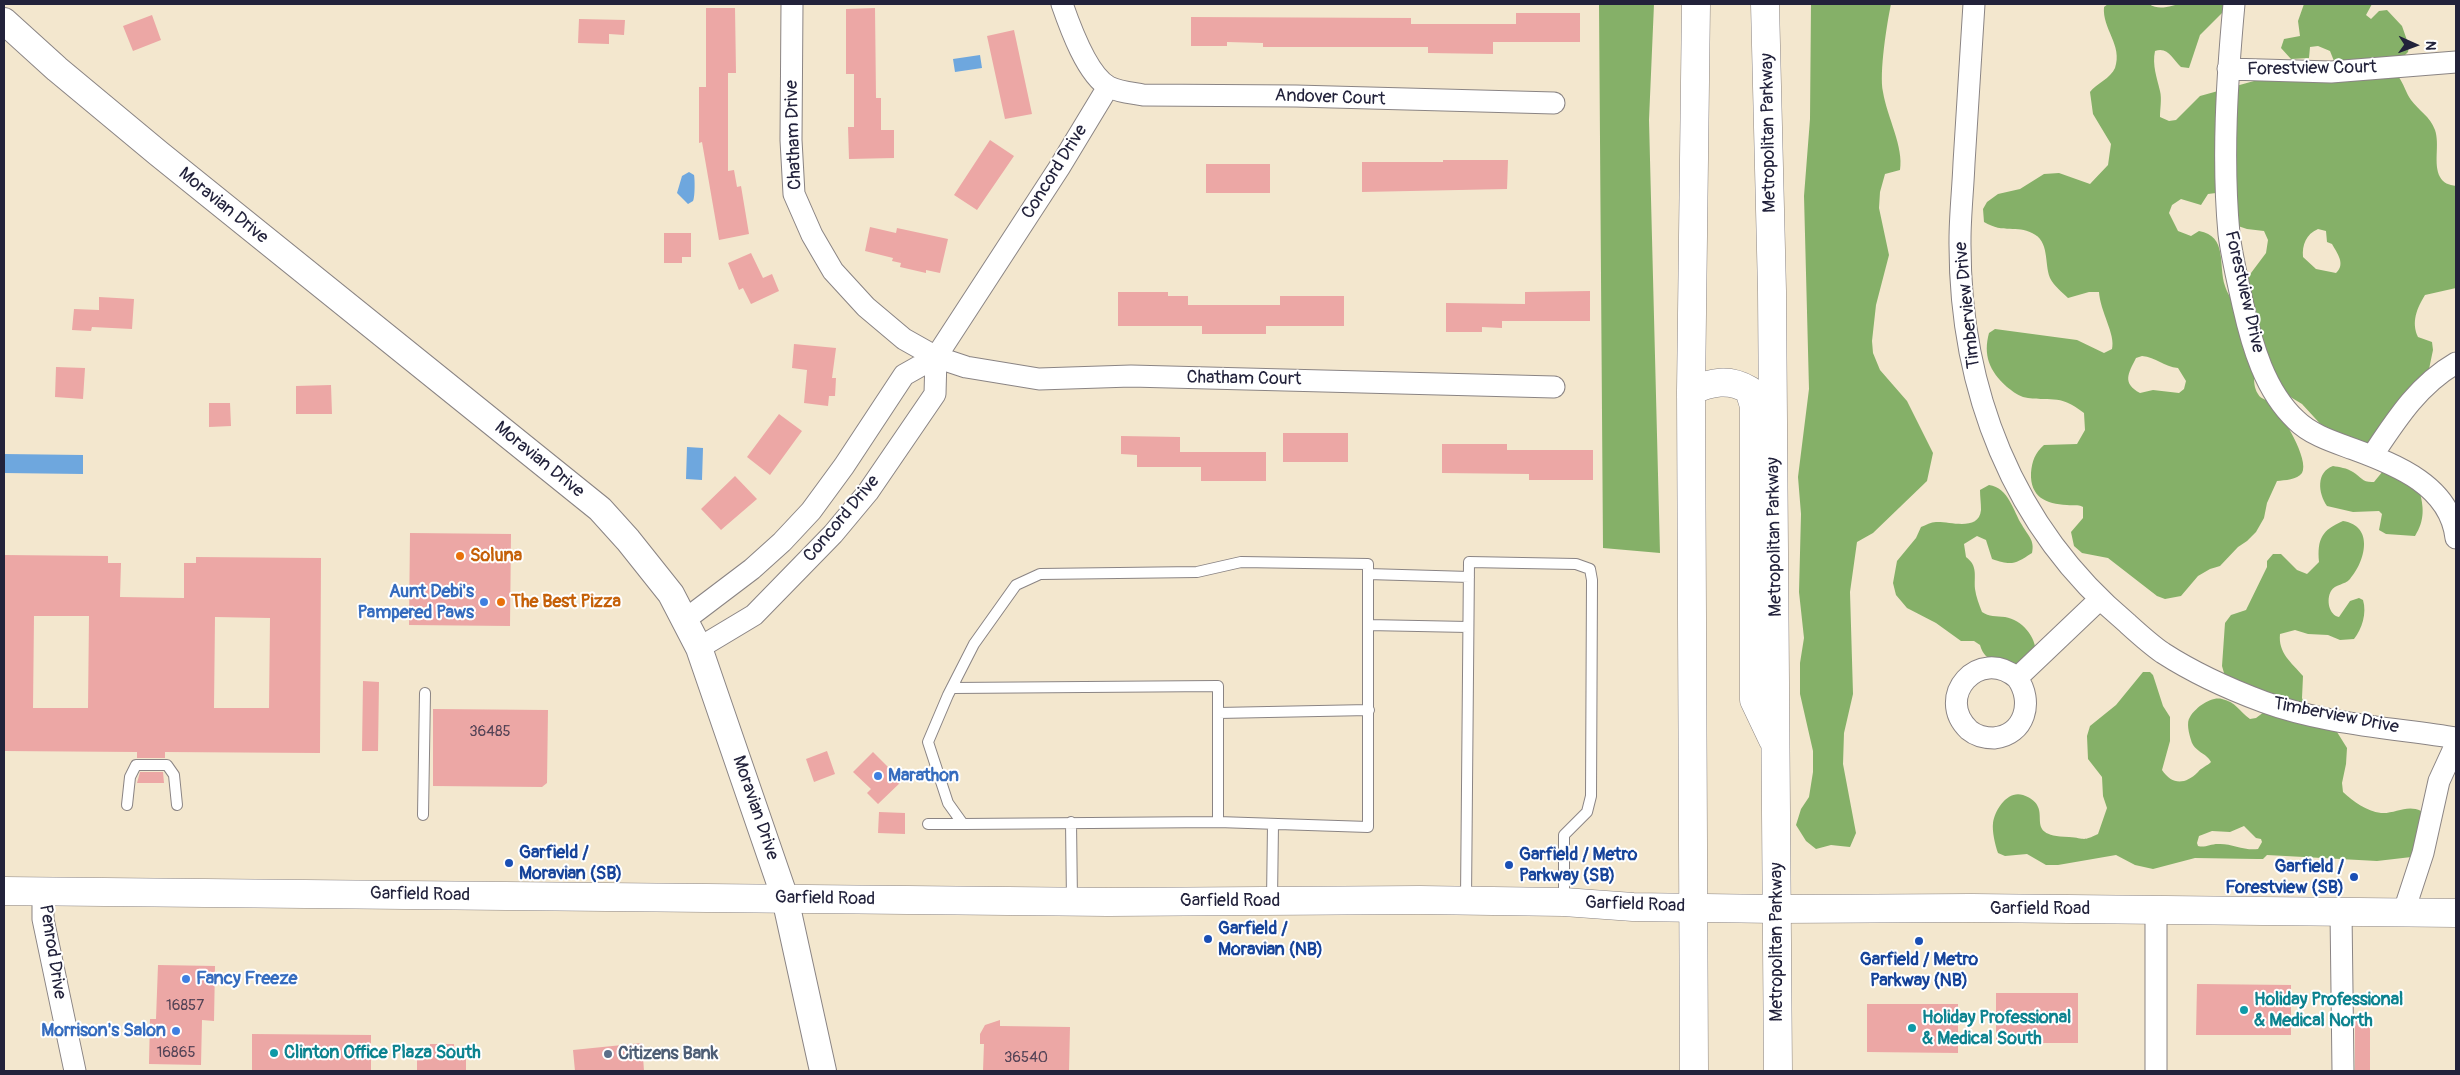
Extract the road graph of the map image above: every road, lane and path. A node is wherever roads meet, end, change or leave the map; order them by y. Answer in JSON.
{"nodes":[{"id":1,"x":792,"y":4,"type":"edge"},
{"id":2,"x":1062,"y":4,"type":"edge"},
{"id":3,"x":1696,"y":4,"type":"edge"},
{"id":4,"x":1765,"y":4,"type":"edge"},
{"id":5,"x":1974,"y":4,"type":"edge"},
{"id":6,"x":2234,"y":4,"type":"edge"},
{"id":7,"x":4,"y":20,"type":"edge"},
{"id":8,"x":2456,"y":62,"type":"edge"},
{"id":9,"x":2228,"y":69,"type":"junction"},
{"id":10,"x":1108,"y":87,"type":"junction"},
{"id":11,"x":1554,"y":103,"type":"dead end"},
{"id":12,"x":936,"y":357,"type":"junction"},
{"id":13,"x":2456,"y":363,"type":"edge"},
{"id":14,"x":1554,"y":387,"type":"dead end"},
{"id":15,"x":1691,"y":391,"type":"junction"},
{"id":16,"x":2372,"y":456,"type":"junction"},
{"id":17,"x":2456,"y":538,"type":"edge"},
{"id":18,"x":1368,"y":574,"type":"junction"},
{"id":19,"x":1469,"y":577,"type":"junction"},
{"id":20,"x":2099,"y":600,"type":"junction"},
{"id":21,"x":686,"y":619,"type":"junction"},
{"id":22,"x":1368,"y":625,"type":"junction"},
{"id":23,"x":1468,"y":627,"type":"junction"},
{"id":24,"x":699,"y":648,"type":"junction"},
{"id":25,"x":2017,"y":678,"type":"dead end"},
{"id":26,"x":952,"y":688,"type":"junction"},
{"id":27,"x":425,"y":693,"type":"dead end"},
{"id":28,"x":1369,"y":710,"type":"junction"},
{"id":29,"x":1218,"y":713,"type":"junction"},
{"id":30,"x":2456,"y":738,"type":"edge"},
{"id":31,"x":2456,"y":744,"type":"edge"},
{"id":32,"x":1777,"y":749,"type":"junction"},
{"id":33,"x":127,"y":805,"type":"dead end"},
{"id":34,"x":177,"y":805,"type":"dead end"},
{"id":35,"x":423,"y":815,"type":"dead end"},
{"id":36,"x":1071,"y":822,"type":"junction"},
{"id":37,"x":1218,"y":822,"type":"junction"},
{"id":38,"x":928,"y":824,"type":"dead end"},
{"id":39,"x":963,"y":824,"type":"junction"},
{"id":40,"x":1273,"y":824,"type":"junction"},
{"id":41,"x":4,"y":891,"type":"edge"},
{"id":42,"x":43,"y":891,"type":"junction"},
{"id":43,"x":785,"y":898,"type":"junction"},
{"id":44,"x":1072,"y":901,"type":"junction"},
{"id":45,"x":1272,"y":901,"type":"junction"},
{"id":46,"x":1466,"y":901,"type":"junction"},
{"id":47,"x":1564,"y":902,"type":"junction"},
{"id":48,"x":1693,"y":907,"type":"junction"},
{"id":49,"x":1776,"y":909,"type":"junction"},
{"id":50,"x":2156,"y":910,"type":"junction"},
{"id":51,"x":2341,"y":912,"type":"junction"},
{"id":52,"x":2403,"y":914,"type":"junction"},
{"id":53,"x":2456,"y":914,"type":"edge"},
{"id":54,"x":75,"y":1071,"type":"edge"},
{"id":55,"x":823,"y":1071,"type":"edge"},
{"id":56,"x":1694,"y":1071,"type":"edge"},
{"id":57,"x":1778,"y":1071,"type":"edge"},
{"id":58,"x":2156,"y":1071,"type":"edge"},
{"id":59,"x":2343,"y":1071,"type":"edge"}],
"edges":[{"from":1,"to":12,"type":"street","name":"Chatham Drive"},
{"from":2,"to":10,"type":"street"},
{"from":3,"to":15,"type":"main road"},
{"from":4,"to":32,"type":"main road","name":"Metropolitan Parkway"},
{"from":5,"to":20,"type":"street","name":"Timberview Drive"},
{"from":6,"to":9,"type":"street","name":"Forestview Drive"},
{"from":7,"to":21,"type":"street","name":"Moravian Drive"},
{"from":8,"to":9,"type":"street","name":"Forestview Court"},
{"from":9,"to":16,"type":"street","name":"Forestview Drive"},
{"from":10,"to":11,"type":"street","name":"Andover Court"},
{"from":10,"to":12,"type":"street","name":"Concord Drive"},
{"from":12,"to":14,"type":"street","name":"Chatham Court"},
{"from":12,"to":21,"type":"street","name":"Concord Drive"},
{"from":12,"to":24,"type":"street","name":"Concord Drive"},
{"from":13,"to":16,"type":"street"},
{"from":15,"to":32,"type":"main road"},
{"from":15,"to":48,"type":"main road"},
{"from":16,"to":17,"type":"street","name":"Forestview Drive"},
{"from":18,"to":19,"type":"lane"},
{"from":18,"to":22,"type":"lane"},
{"from":18,"to":26,"type":"lane"},
{"from":19,"to":23,"type":"lane"},
{"from":19,"to":47,"type":"lane"},
{"from":20,"to":25,"type":"street"},
{"from":20,"to":30,"type":"street","name":"Timberview Drive"},
{"from":21,"to":24,"type":"street","name":"Moravian Drive"},
{"from":22,"to":23,"type":"lane"},
{"from":22,"to":28,"type":"lane"},
{"from":23,"to":46,"type":"lane"},
{"from":24,"to":43,"type":"street","name":"Moravian Drive"},
{"from":26,"to":29,"type":"lane"},
{"from":26,"to":39,"type":"lane"},
{"from":27,"to":35,"type":"lane"},
{"from":28,"to":29,"type":"lane"},
{"from":28,"to":40,"type":"lane"},
{"from":29,"to":37,"type":"lane"},
{"from":31,"to":52,"type":"street"},
{"from":32,"to":49,"type":"main road","name":"Metropolitan Parkway"},
{"from":33,"to":34,"type":"lane"},
{"from":36,"to":37,"type":"lane"},
{"from":36,"to":39,"type":"lane"},
{"from":36,"to":44,"type":"lane"},
{"from":37,"to":40,"type":"lane"},
{"from":38,"to":39,"type":"lane"},
{"from":40,"to":45,"type":"lane"},
{"from":41,"to":42,"type":"main road","name":"Garfield Road"},
{"from":42,"to":43,"type":"main road","name":"Garfield Road"},
{"from":42,"to":54,"type":"street","name":"Penrod Drive"},
{"from":43,"to":44,"type":"main road","name":"Garfield Road"},
{"from":43,"to":55,"type":"street","name":"Moravian Drive"},
{"from":44,"to":45,"type":"main road","name":"Garfield Road"},
{"from":45,"to":46,"type":"main road","name":"Garfield Road"},
{"from":46,"to":47,"type":"main road","name":"Garfield Road"},
{"from":47,"to":48,"type":"main road","name":"Garfield Road"},
{"from":48,"to":49,"type":"main road","name":"Garfield Road"},
{"from":48,"to":56,"type":"main road"},
{"from":49,"to":50,"type":"main road","name":"Garfield Road"},
{"from":49,"to":57,"type":"main road","name":"Metropolitan Parkway"},
{"from":50,"to":51,"type":"main road","name":"Garfield Road"},
{"from":50,"to":58,"type":"street"},
{"from":51,"to":52,"type":"main road","name":"Garfield Road"},
{"from":51,"to":59,"type":"street"},
{"from":52,"to":53,"type":"main road","name":"Garfield Road"}]}
